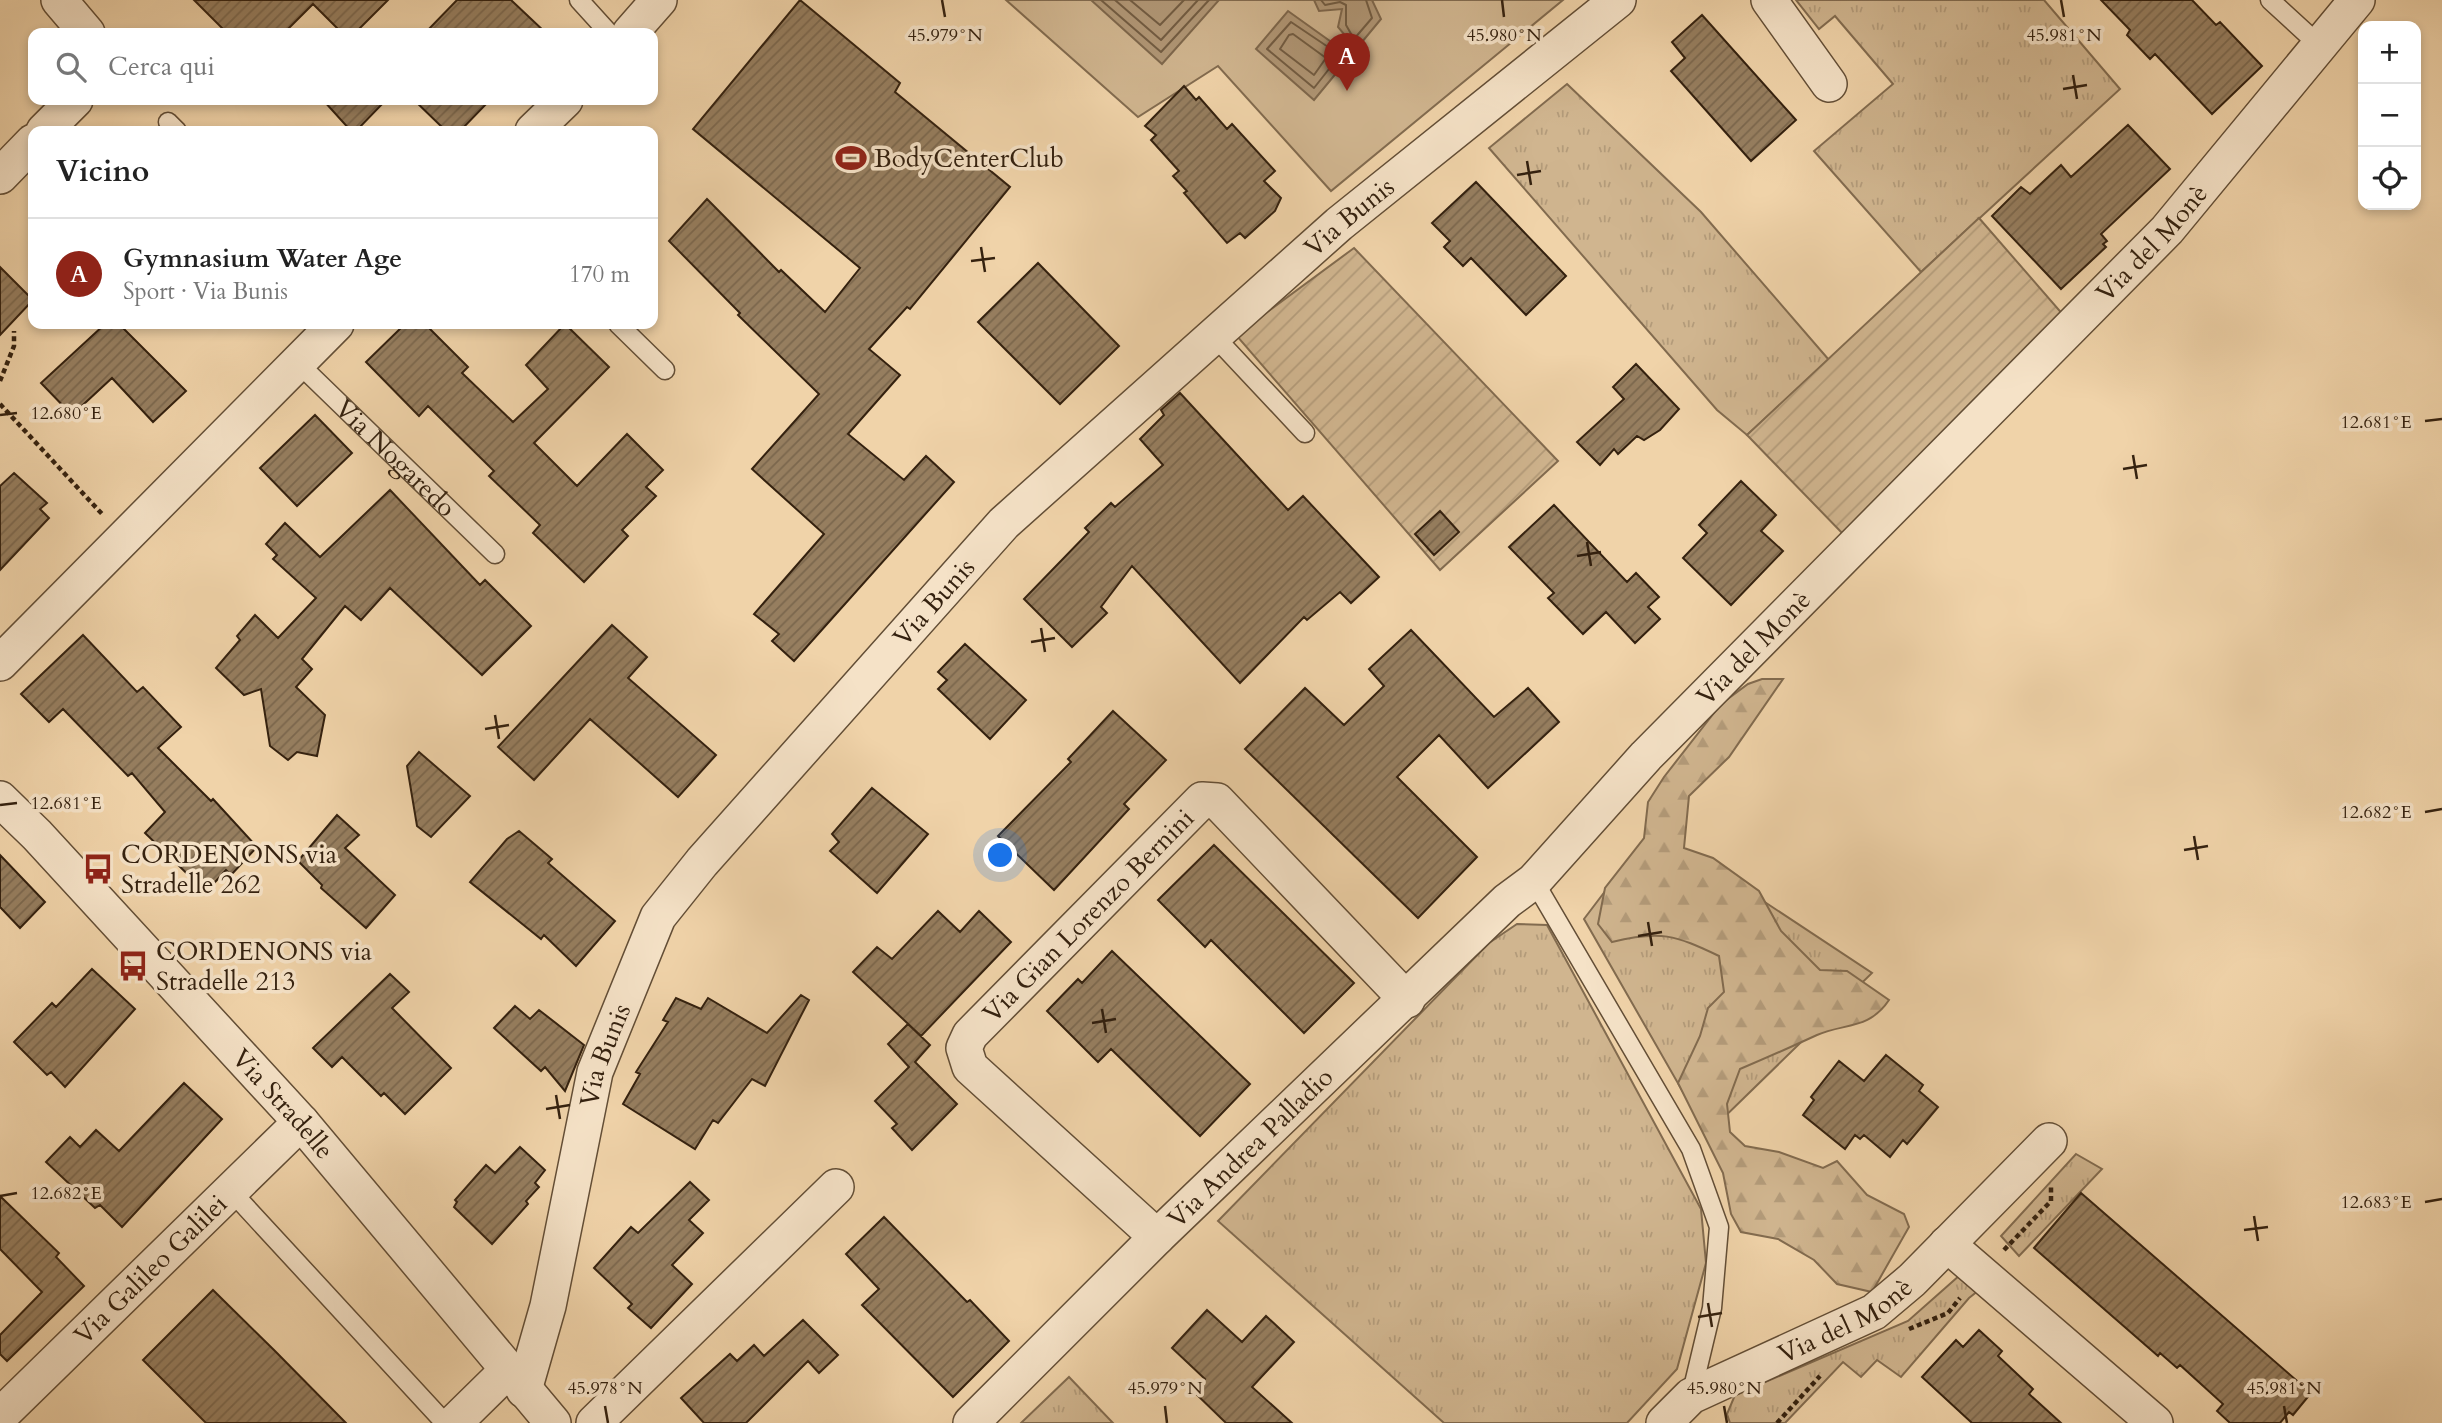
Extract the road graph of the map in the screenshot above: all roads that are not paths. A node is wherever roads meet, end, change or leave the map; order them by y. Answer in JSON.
{"nodes":[{"id":1,"x":59,"y":0,"type":"edge"},
{"id":2,"x":579,"y":0,"type":"edge"},
{"id":3,"x":659,"y":0,"type":"edge"},
{"id":4,"x":1618,"y":0,"type":"edge"},
{"id":5,"x":1769,"y":0,"type":"edge"},
{"id":6,"x":2270,"y":0,"type":"edge"},
{"id":7,"x":2357,"y":0,"type":"edge"},
{"id":8,"x":83,"y":28,"type":"edge"},
{"id":9,"x":604,"y":28,"type":"edge"},
{"id":10,"x":634,"y":28,"type":"edge"},
{"id":11,"x":2319,"y":45,"type":"junction"},
{"id":12,"x":1829,"y":84,"type":"dead end"},
{"id":13,"x":70,"y":105,"type":"edge"},
{"id":14,"x":560,"y":105,"type":"edge"},
{"id":15,"x":49,"y":126,"type":"edge"},
{"id":16,"x":538,"y":126,"type":"edge"},
{"id":17,"x":28,"y":147,"type":"edge"},
{"id":18,"x":0,"y":176,"type":"edge"},
{"id":19,"x":331,"y":329,"type":"edge"},
{"id":20,"x":623,"y":329,"type":"edge"},
{"id":21,"x":1214,"y":336,"type":"junction"},
{"id":22,"x":298,"y":363,"type":"junction"},
{"id":23,"x":665,"y":370,"type":"dead end"},
{"id":24,"x":1306,"y":433,"type":"dead end"},
{"id":25,"x":495,"y":554,"type":"dead end"},
{"id":26,"x":0,"y":663,"type":"edge"},
{"id":27,"x":0,"y":799,"type":"edge"},
{"id":28,"x":1534,"y":881,"type":"junction"},
{"id":29,"x":1407,"y":1000,"type":"junction"},
{"id":30,"x":301,"y":1122,"type":"junction"},
{"id":31,"x":2049,"y":1141,"type":"dead end"},
{"id":32,"x":836,"y":1187,"type":"dead end"},
{"id":33,"x":231,"y":1191,"type":"junction"},
{"id":34,"x":1157,"y":1237,"type":"junction"},
{"id":35,"x":1947,"y":1244,"type":"junction"},
{"id":36,"x":516,"y":1381,"type":"junction"},
{"id":37,"x":1678,"y":1414,"type":"edge"},
{"id":38,"x":0,"y":1416,"type":"edge"},
{"id":39,"x":445,"y":1423,"type":"edge"},
{"id":40,"x":454,"y":1423,"type":"edge"},
{"id":41,"x":553,"y":1423,"type":"edge"},
{"id":42,"x":594,"y":1423,"type":"edge"},
{"id":43,"x":971,"y":1423,"type":"edge"},
{"id":44,"x":2155,"y":1423,"type":"edge"}],
"edges":[{"from":1,"to":8,"type":"street"},
{"from":2,"to":9,"type":"lane"},
{"from":3,"to":10,"type":"street"},
{"from":4,"to":21,"type":"street","name":"Via Bunis"},
{"from":5,"to":12,"type":"street"},
{"from":6,"to":11,"type":"lane"},
{"from":7,"to":11,"type":"street","name":"Via del Monè"},
{"from":11,"to":28,"type":"street","name":"Via del Monè"},
{"from":13,"to":15,"type":"street"},
{"from":14,"to":16,"type":"street"},
{"from":17,"to":18,"type":"street"},
{"from":19,"to":22,"type":"street"},
{"from":20,"to":23,"type":"lane"},
{"from":21,"to":24,"type":"lane"},
{"from":21,"to":36,"type":"street","name":"Via Bunis"},
{"from":22,"to":25,"type":"lane","name":"Via Nogaredo"},
{"from":22,"to":26,"type":"street"},
{"from":27,"to":30,"type":"street","name":"Via Stradelle"},
{"from":28,"to":29,"type":"street","name":"Via Andrea Palladio"},
{"from":28,"to":37,"type":"lane","name":"Via del Monè"},
{"from":29,"to":34,"type":"street","name":"Via Andrea Palladio"},
{"from":29,"to":34,"type":"street","name":"Via Gian Lorenzo Bernini"},
{"from":30,"to":33,"type":"street","name":"Via Galileo Galilei"},
{"from":30,"to":36,"type":"street","name":"Via Stradelle"},
{"from":31,"to":35,"type":"street","name":"Via del Monè"},
{"from":32,"to":42,"type":"street"},
{"from":33,"to":38,"type":"street","name":"Via Galileo Galilei"},
{"from":33,"to":39,"type":"lane"},
{"from":34,"to":43,"type":"street","name":"Via Andrea Palladio"},
{"from":35,"to":37,"type":"street","name":"Via del Monè"},
{"from":35,"to":44,"type":"street"},
{"from":36,"to":40,"type":"street"},
{"from":36,"to":41,"type":"street","name":"Via Stradelle"}]}
